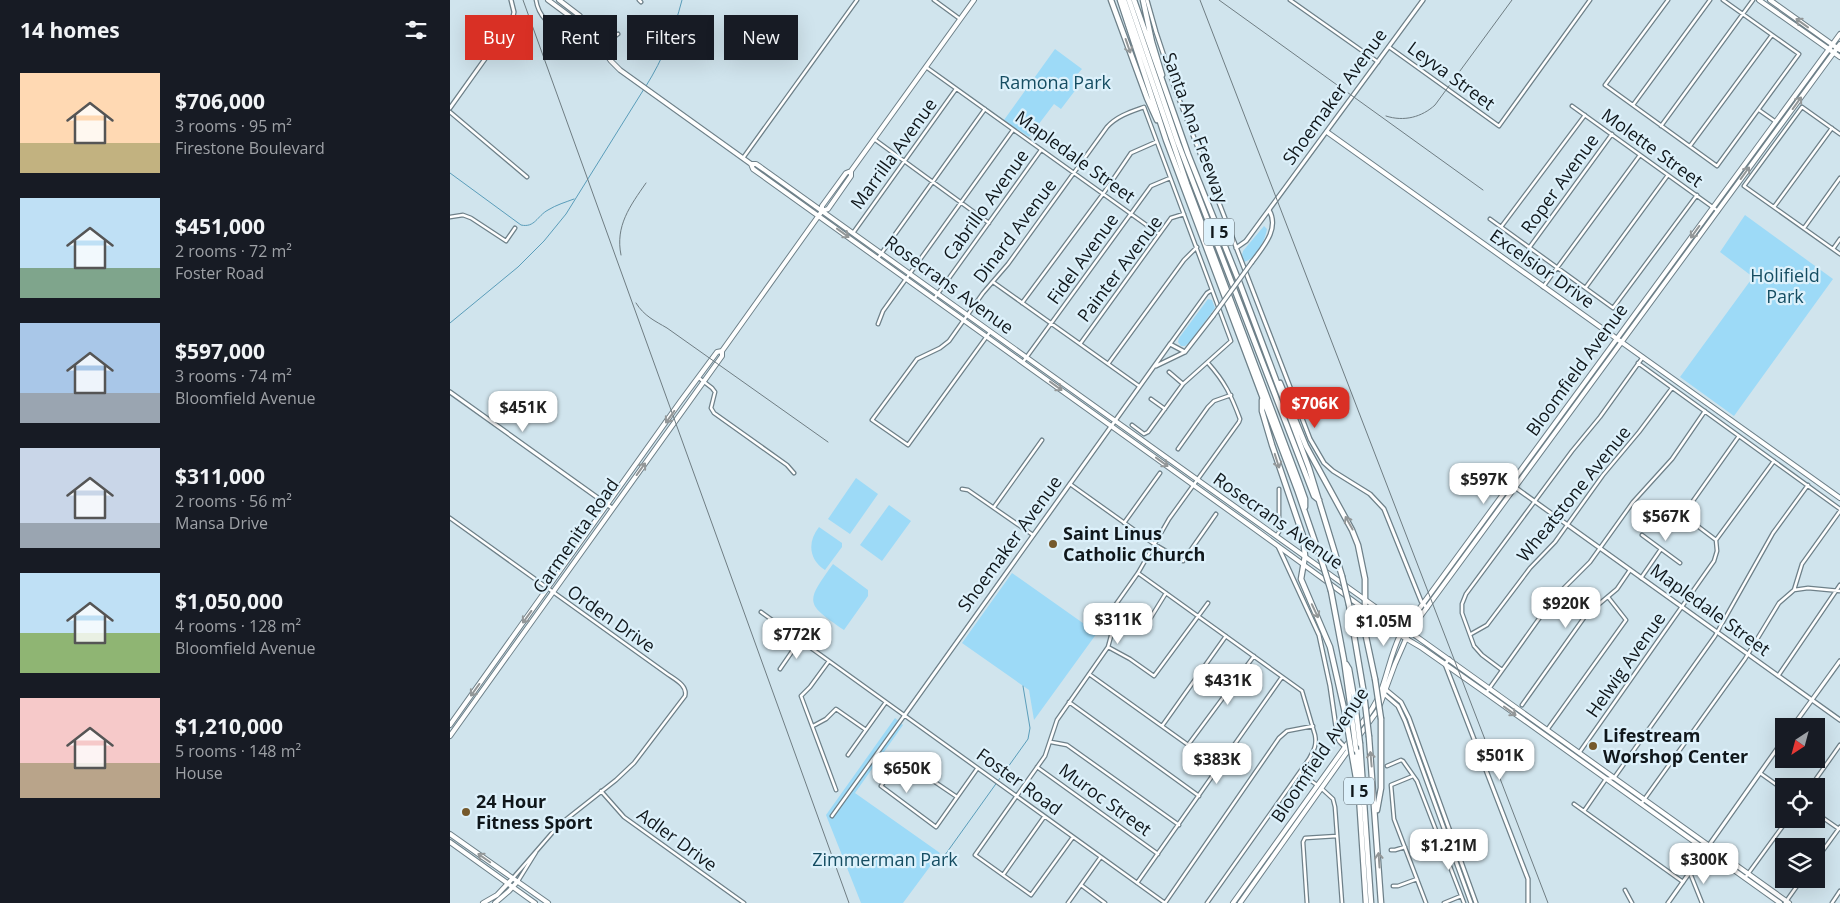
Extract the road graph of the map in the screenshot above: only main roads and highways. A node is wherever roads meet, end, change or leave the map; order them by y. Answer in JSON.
{"nodes":[{"id":1,"x":548,"y":0,"type":"edge"},
{"id":2,"x":559,"y":0,"type":"edge"},
{"id":3,"x":974,"y":0,"type":"edge"},
{"id":4,"x":1111,"y":0,"type":"edge"},
{"id":5,"x":1120,"y":0,"type":"edge"},
{"id":6,"x":1124,"y":0,"type":"edge"},
{"id":7,"x":1129,"y":0,"type":"edge"},
{"id":8,"x":1134,"y":0,"type":"edge"},
{"id":9,"x":1143,"y":0,"type":"edge"},
{"id":10,"x":1760,"y":0,"type":"edge"},
{"id":11,"x":1770,"y":0,"type":"edge"},
{"id":12,"x":569,"y":15,"type":"edge"},
{"id":13,"x":579,"y":15,"type":"edge"},
{"id":14,"x":1840,"y":34,"type":"edge"},
{"id":15,"x":1833,"y":45,"type":"junction"},
{"id":16,"x":1839,"y":47,"type":"edge"},
{"id":17,"x":1829,"y":50,"type":"junction"},
{"id":18,"x":1834,"y":53,"type":"junction"},
{"id":19,"x":1840,"y":58,"type":"edge"},
{"id":20,"x":611,"y":60,"type":"edge"},
{"id":21,"x":1804,"y":84,"type":"junction"},
{"id":22,"x":1809,"y":87,"type":"junction"},
{"id":23,"x":1169,"y":103,"type":"junction"},
{"id":24,"x":1326,"y":132,"type":"road end"},
{"id":25,"x":1166,"y":140,"type":"junction"},
{"id":26,"x":751,"y":164,"type":"junction"},
{"id":27,"x":764,"y":170,"type":"junction"},
{"id":28,"x":761,"y":175,"type":"junction"},
{"id":29,"x":822,"y":211,"type":"junction"},
{"id":30,"x":818,"y":216,"type":"junction"},
{"id":31,"x":1618,"y":339,"type":"junction"},
{"id":32,"x":1622,"y":342,"type":"junction"},
{"id":33,"x":722,"y":351,"type":"junction"},
{"id":34,"x":1269,"y":361,"type":"junction"},
{"id":35,"x":1078,"y":394,"type":"junction"},
{"id":36,"x":1262,"y":396,"type":"junction"},
{"id":37,"x":1074,"y":399,"type":"junction"},
{"id":38,"x":1522,"y":469,"type":"junction"},
{"id":39,"x":1529,"y":469,"type":"junction"},
{"id":40,"x":1524,"y":475,"type":"junction"},
{"id":41,"x":1514,"y":480,"type":"junction"},
{"id":42,"x":1509,"y":488,"type":"junction"},
{"id":43,"x":1516,"y":488,"type":"junction"},
{"id":44,"x":1223,"y":498,"type":"junction"},
{"id":45,"x":1840,"y":498,"type":"edge"},
{"id":46,"x":1320,"y":501,"type":"junction"},
{"id":47,"x":1220,"y":504,"type":"junction"},
{"id":48,"x":1234,"y":506,"type":"junction"},
{"id":49,"x":1305,"y":510,"type":"junction"},
{"id":50,"x":1231,"y":512,"type":"junction"},
{"id":51,"x":1247,"y":515,"type":"junction"},
{"id":52,"x":1244,"y":520,"type":"junction"},
{"id":53,"x":1305,"y":556,"type":"junction"},
{"id":54,"x":1304,"y":565,"type":"junction"},
{"id":55,"x":1364,"y":599,"type":"junction"},
{"id":56,"x":1364,"y":608,"type":"junction"},
{"id":57,"x":1405,"y":629,"type":"junction"},
{"id":58,"x":1409,"y":632,"type":"junction"},
{"id":59,"x":1400,"y":635,"type":"junction"},
{"id":60,"x":1406,"y":639,"type":"junction"},
{"id":61,"x":500,"y":655,"type":"junction"},
{"id":62,"x":505,"y":659,"type":"junction"},
{"id":63,"x":1384,"y":690,"type":"junction"},
{"id":64,"x":1352,"y":703,"type":"junction"},
{"id":65,"x":450,"y":725,"type":"edge"},
{"id":66,"x":450,"y":736,"type":"edge"},
{"id":67,"x":1319,"y":787,"type":"junction"},
{"id":68,"x":1360,"y":800,"type":"junction"},
{"id":69,"x":1376,"y":817,"type":"junction"},
{"id":70,"x":450,"y":834,"type":"edge"},
{"id":71,"x":450,"y":842,"type":"edge"},
{"id":72,"x":513,"y":878,"type":"junction"},
{"id":73,"x":518,"y":882,"type":"junction"},
{"id":74,"x":508,"y":884,"type":"junction"},
{"id":75,"x":513,"y":888,"type":"junction"},
{"id":76,"x":1787,"y":902,"type":"edge"},
{"id":77,"x":483,"y":903,"type":"edge"},
{"id":78,"x":494,"y":903,"type":"edge"},
{"id":79,"x":535,"y":903,"type":"edge"},
{"id":80,"x":548,"y":903,"type":"edge"},
{"id":81,"x":1233,"y":903,"type":"edge"},
{"id":82,"x":1240,"y":903,"type":"edge"},
{"id":83,"x":1366,"y":903,"type":"edge"},
{"id":84,"x":1371,"y":903,"type":"edge"},
{"id":85,"x":1382,"y":903,"type":"edge"},
{"id":86,"x":1780,"y":903,"type":"edge"}],
"edges":[{"from":1,"to":12,"type":"main road","name":"Rosecrans Avenue"},
{"from":2,"to":13,"type":"main road","name":"Rosecrans Avenue"},
{"from":3,"to":29,"type":"main road","name":"Carmenita Road"},
{"from":4,"to":25,"type":"highway","one_way":true},
{"from":5,"to":25,"type":"highway","name":"Santa Ana Freeway","number":"I 5"},
{"from":6,"to":49,"type":"highway"},
{"from":7,"to":46,"type":"highway"},
{"from":8,"to":23,"type":"highway","name":"Santa Ana Freeway","number":"I 5"},
{"from":9,"to":23,"type":"highway"},
{"from":10,"to":17,"type":"main road"},
{"from":15,"to":11,"type":"main road","one_way":true},
{"from":14,"to":15,"type":"main road","name":"Bloomfield Avenue"},
{"from":15,"to":16,"type":"main road"},
{"from":15,"to":17,"type":"main road","name":"Bloomfield Avenue"},
{"from":16,"to":18,"type":"main road","name":"Bloomfield Avenue"},
{"from":17,"to":18,"type":"main road"},
{"from":17,"to":21,"type":"main road","name":"Bloomfield Avenue"},
{"from":18,"to":19,"type":"main road"},
{"from":18,"to":22,"type":"main road","name":"Bloomfield Avenue"},
{"from":20,"to":26,"type":"main road","name":"Rosecrans Avenue"},
{"from":21,"to":22,"type":"main road"},
{"from":21,"to":31,"type":"main road","name":"Bloomfield Avenue","one_way":true},
{"from":32,"to":22,"type":"main road","name":"Bloomfield Avenue","one_way":true},
{"from":23,"to":34,"type":"highway","name":"Santa Ana Freeway","number":"I 5"},
{"from":24,"to":31,"type":"main road","name":"Excelsior Drive"},
{"from":25,"to":36,"type":"highway","name":"Santa Ana Freeway","number":"I 5"},
{"from":26,"to":27,"type":"main road","name":"Rosecrans Avenue"},
{"from":26,"to":28,"type":"main road","name":"Rosecrans Avenue"},
{"from":27,"to":28,"type":"main road"},
{"from":27,"to":29,"type":"main road","name":"Rosecrans Avenue"},
{"from":28,"to":30,"type":"main road","name":"Rosecrans Avenue"},
{"from":29,"to":30,"type":"main road","name":"Carmenita Road"},
{"from":29,"to":35,"type":"main road","name":"Rosecrans Avenue"},
{"from":30,"to":33,"type":"main road","name":"Carmenita Road"},
{"from":30,"to":37,"type":"main road","name":"Rosecrans Avenue","one_way":true},
{"from":31,"to":32,"type":"main road","name":"Excelsior Drive"},
{"from":31,"to":38,"type":"main road","name":"Bloomfield Avenue"},
{"from":32,"to":39,"type":"main road","name":"Bloomfield Avenue"},
{"from":32,"to":45,"type":"main road","name":"Excelsior Drive"},
{"from":33,"to":61,"type":"main road","name":"Carmenita Road","one_way":true},
{"from":62,"to":33,"type":"main road","name":"Carmenita Road","one_way":true},
{"from":34,"to":46,"type":"highway","name":"Santa Ana Freeway","number":"I 5"},
{"from":55,"to":34,"type":"highway","one_way":true},
{"from":35,"to":37,"type":"main road"},
{"from":35,"to":44,"type":"main road","name":"Rosecrans Avenue"},
{"from":36,"to":49,"type":"highway","name":"Santa Ana Freeway","number":"I 5"},
{"from":36,"to":53,"type":"highway","one_way":true},
{"from":37,"to":47,"type":"main road","name":"Rosecrans Avenue","one_way":true},
{"from":38,"to":39,"type":"main road"},
{"from":38,"to":40,"type":"main road"},
{"from":38,"to":41,"type":"main road","name":"Bloomfield Avenue"},
{"from":39,"to":40,"type":"main road","name":"Bloomfield Avenue"},
{"from":40,"to":43,"type":"main road","name":"Bloomfield Avenue"},
{"from":41,"to":42,"type":"main road","name":"Bloomfield Avenue"},
{"from":41,"to":43,"type":"main road"},
{"from":42,"to":43,"type":"main road"},
{"from":42,"to":57,"type":"main road","name":"Bloomfield Avenue"},
{"from":43,"to":58,"type":"main road","name":"Bloomfield Avenue"},
{"from":44,"to":47,"type":"main road"},
{"from":44,"to":48,"type":"main road","name":"Rosecrans Avenue"},
{"from":69,"to":46,"type":"highway","name":"Santa Ana Freeway","number":"I 5","one_way":true,"bridge":true},
{"from":47,"to":50,"type":"main road","name":"Rosecrans Avenue"},
{"from":48,"to":50,"type":"main road"},
{"from":48,"to":51,"type":"main road","name":"Rosecrans Avenue"},
{"from":49,"to":64,"type":"highway","name":"Santa Ana Freeway","number":"I 5","bridge":true},
{"from":50,"to":52,"type":"main road","name":"Rosecrans Avenue"},
{"from":51,"to":52,"type":"main road"},
{"from":51,"to":53,"type":"main road","name":"Rosecrans Avenue"},
{"from":52,"to":54,"type":"main road","name":"Rosecrans Avenue"},
{"from":53,"to":54,"type":"highway"},
{"from":53,"to":55,"type":"main road","name":"Rosecrans Avenue"},
{"from":54,"to":56,"type":"main road","name":"Rosecrans Avenue"},
{"from":54,"to":68,"type":"highway","one_way":true,"bridge":true},
{"from":55,"to":56,"type":"highway"},
{"from":55,"to":57,"type":"main road","name":"Rosecrans Avenue"},
{"from":56,"to":59,"type":"main road","name":"Rosecrans Avenue"},
{"from":56,"to":69,"type":"highway","bridge":true},
{"from":57,"to":58,"type":"main road","name":"Rosecrans Avenue"},
{"from":57,"to":59,"type":"main road","name":"Bloomfield Avenue"},
{"from":58,"to":60,"type":"main road","name":"Bloomfield Avenue"},
{"from":58,"to":76,"type":"main road","name":"Rosecrans Avenue"},
{"from":59,"to":60,"type":"main road","name":"Rosecrans Avenue"},
{"from":59,"to":63,"type":"main road","name":"Bloomfield Avenue"},
{"from":60,"to":63,"type":"main road","name":"Bloomfield Avenue"},
{"from":60,"to":86,"type":"main road","name":"Rosecrans Avenue","one_way":true},
{"from":61,"to":62,"type":"main road"},
{"from":61,"to":65,"type":"main road","name":"Carmenita Road","one_way":true},
{"from":62,"to":66,"type":"main road","name":"Carmenita Road"},
{"from":63,"to":67,"type":"main road","name":"Bloomfield Avenue"},
{"from":64,"to":68,"type":"highway","name":"Santa Ana Freeway","number":"I 5","bridge":true},
{"from":64,"to":84,"type":"highway","bridge":true},
{"from":67,"to":81,"type":"main road","name":"Bloomfield Avenue"},
{"from":67,"to":82,"type":"main road","name":"Bloomfield Avenue"},
{"from":68,"to":83,"type":"highway","name":"Santa Ana Freeway","number":"I 5"},
{"from":85,"to":69,"type":"highway","name":"Santa Ana Freeway","number":"I 5","one_way":true},
{"from":72,"to":70,"type":"main road","one_way":true},
{"from":71,"to":74,"type":"main road"},
{"from":72,"to":73,"type":"main road"},
{"from":72,"to":74,"type":"main road"},
{"from":73,"to":75,"type":"main road"},
{"from":73,"to":80,"type":"main road"},
{"from":74,"to":75,"type":"main road"},
{"from":74,"to":77,"type":"main road"},
{"from":75,"to":78,"type":"main road"},
{"from":75,"to":79,"type":"main road"}]}
